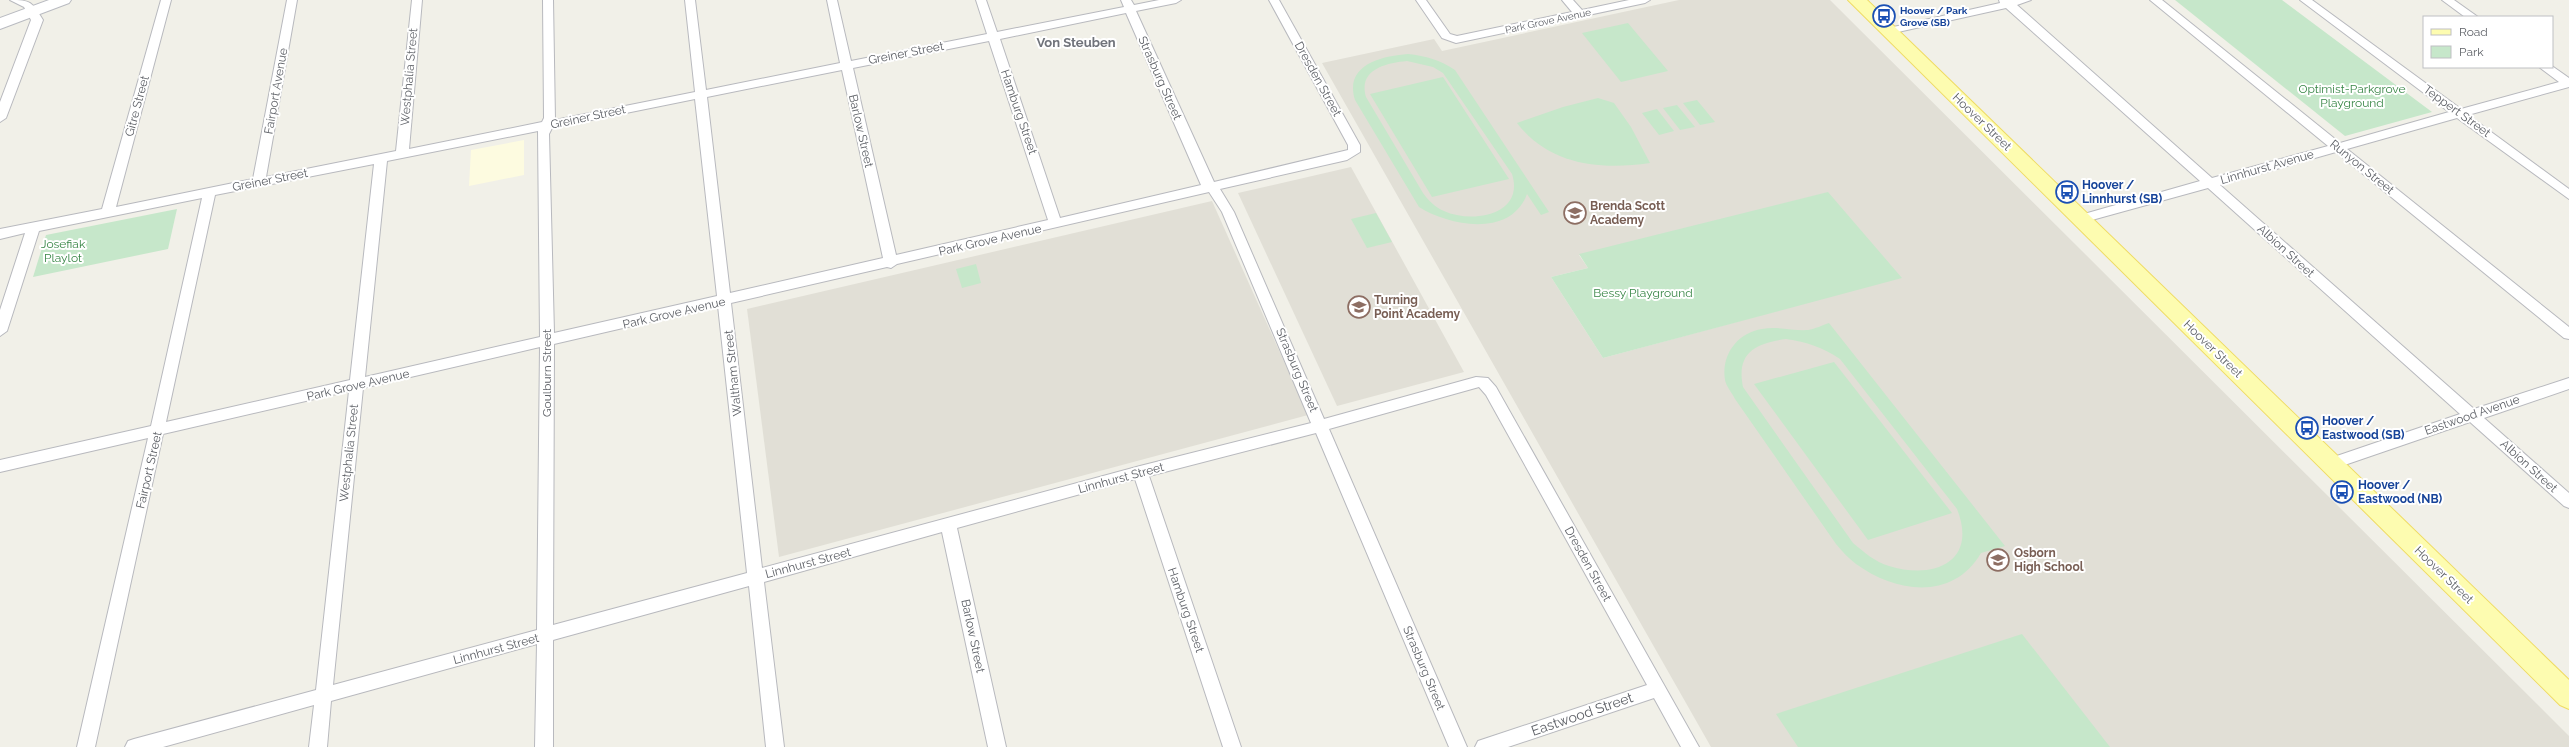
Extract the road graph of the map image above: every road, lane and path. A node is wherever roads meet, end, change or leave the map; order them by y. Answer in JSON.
{"nodes":[{"id":1,"x":15,"y":0,"type":"edge"},
{"id":2,"x":63,"y":0,"type":"edge"},
{"id":3,"x":166,"y":0,"type":"edge"},
{"id":4,"x":292,"y":0,"type":"edge"},
{"id":5,"x":417,"y":0,"type":"edge"},
{"id":6,"x":548,"y":0,"type":"edge"},
{"id":7,"x":690,"y":0,"type":"edge"},
{"id":8,"x":832,"y":0,"type":"edge"},
{"id":9,"x":981,"y":0,"type":"edge"},
{"id":10,"x":1176,"y":0,"type":"edge"},
{"id":11,"x":1274,"y":0,"type":"edge"},
{"id":12,"x":1421,"y":0,"type":"edge"},
{"id":13,"x":1567,"y":0,"type":"edge"},
{"id":14,"x":1645,"y":0,"type":"edge"},
{"id":15,"x":1857,"y":0,"type":"edge"},
{"id":16,"x":2026,"y":0,"type":"edge"},
{"id":17,"x":2155,"y":0,"type":"edge"},
{"id":18,"x":2306,"y":0,"type":"edge"},
{"id":19,"x":2447,"y":0,"type":"edge"},
{"id":20,"x":2006,"y":2,"type":"edge"},
{"id":21,"x":1128,"y":5,"type":"edge"},
{"id":22,"x":32,"y":12,"type":"junction"},
{"id":23,"x":1579,"y":14,"type":"junction"},
{"id":24,"x":2471,"y":16,"type":"edge"},
{"id":25,"x":0,"y":24,"type":"edge"},
{"id":26,"x":1889,"y":31,"type":"junction"},
{"id":27,"x":993,"y":36,"type":"junction"},
{"id":28,"x":846,"y":65,"type":"junction"},
{"id":29,"x":2546,"y":68,"type":"edge"},
{"id":30,"x":2569,"y":83,"type":"edge"},
{"id":31,"x":701,"y":94,"type":"junction"},
{"id":32,"x":2459,"y":114,"type":"junction"},
{"id":33,"x":0,"y":118,"type":"edge"},
{"id":34,"x":548,"y":125,"type":"junction"},
{"id":35,"x":2337,"y":147,"type":"junction"},
{"id":36,"x":402,"y":154,"type":"junction"},
{"id":37,"x":1347,"y":156,"type":"joint"},
{"id":38,"x":381,"y":158,"type":"junction"},
{"id":39,"x":259,"y":182,"type":"junction"},
{"id":40,"x":2210,"y":183,"type":"junction"},
{"id":41,"x":1212,"y":188,"type":"junction"},
{"id":42,"x":210,"y":192,"type":"junction"},
{"id":43,"x":2569,"y":194,"type":"edge"},
{"id":44,"x":108,"y":212,"type":"junction"},
{"id":45,"x":2081,"y":219,"type":"junction"},
{"id":46,"x":1056,"y":224,"type":"junction"},
{"id":47,"x":34,"y":227,"type":"junction"},
{"id":48,"x":0,"y":234,"type":"edge"},
{"id":49,"x":891,"y":263,"type":"junction"},
{"id":50,"x":724,"y":301,"type":"junction"},
{"id":51,"x":0,"y":331,"type":"edge"},
{"id":52,"x":2569,"y":334,"type":"edge"},
{"id":53,"x":547,"y":342,"type":"junction"},
{"id":54,"x":1483,"y":382,"type":"joint"},
{"id":55,"x":2569,"y":382,"type":"edge"},
{"id":56,"x":356,"y":386,"type":"junction"},
{"id":57,"x":2472,"y":416,"type":"junction"},
{"id":58,"x":1320,"y":426,"type":"junction"},
{"id":59,"x":157,"y":431,"type":"junction"},
{"id":60,"x":2330,"y":464,"type":"junction"},
{"id":61,"x":0,"y":466,"type":"edge"},
{"id":62,"x":1140,"y":472,"type":"junction"},
{"id":63,"x":2569,"y":502,"type":"edge"},
{"id":64,"x":948,"y":524,"type":"junction"},
{"id":65,"x":756,"y":577,"type":"junction"},
{"id":66,"x":543,"y":636,"type":"junction"},
{"id":67,"x":1658,"y":688,"type":"junction"},
{"id":68,"x":323,"y":696,"type":"junction"},
{"id":69,"x":2569,"y":697,"type":"edge"},
{"id":70,"x":86,"y":747,"type":"edge"},
{"id":71,"x":134,"y":747,"type":"edge"},
{"id":72,"x":318,"y":747,"type":"edge"},
{"id":73,"x":544,"y":747,"type":"edge"},
{"id":74,"x":775,"y":747,"type":"edge"},
{"id":75,"x":997,"y":747,"type":"edge"},
{"id":76,"x":1232,"y":747,"type":"edge"},
{"id":77,"x":1458,"y":747,"type":"edge"},
{"id":78,"x":1484,"y":747,"type":"edge"},
{"id":79,"x":1690,"y":747,"type":"edge"}],
"edges":[{"from":1,"to":22,"type":"street"},
{"from":2,"to":22,"type":"street"},
{"from":3,"to":44,"type":"street","name":"Gitre Street"},
{"from":4,"to":39,"type":"street","name":"Fairport Avenue"},
{"from":5,"to":36,"type":"street","name":"Westphalia Street"},
{"from":6,"to":34,"type":"street","name":"Goulburn Street"},
{"from":7,"to":31,"type":"street","name":"Waltham Street"},
{"from":8,"to":28,"type":"street","name":"Barlow Street"},
{"from":9,"to":27,"type":"street","name":"Hamburg Street"},
{"from":10,"to":21,"type":"street","name":"Greiner Street"},
{"from":11,"to":37,"type":"street","name":"Dresden Street"},
{"from":12,"to":23,"type":"street","name":"Park Grove Avenue"},
{"from":13,"to":23,"type":"street"},
{"from":14,"to":23,"type":"street","name":"Park Grove Avenue"},
{"from":15,"to":26,"type":"main road","name":"Hoover Street"},
{"from":16,"to":20,"type":"street"},
{"from":17,"to":35,"type":"street","name":"Runyon Street"},
{"from":18,"to":32,"type":"street","name":"Teppert Street"},
{"from":19,"to":24,"type":"street"},
{"from":20,"to":26,"type":"street"},
{"from":20,"to":40,"type":"street","name":"Albion Street"},
{"from":21,"to":27,"type":"street","name":"Greiner Street"},
{"from":21,"to":41,"type":"street","name":"Strasburg Street"},
{"from":22,"to":25,"type":"street"},
{"from":22,"to":33,"type":"street"},
{"from":26,"to":45,"type":"main road","name":"Hoover Street"},
{"from":27,"to":28,"type":"street","name":"Greiner Street"},
{"from":27,"to":46,"type":"street","name":"Hamburg Street"},
{"from":28,"to":31,"type":"street","name":"Greiner Street"},
{"from":28,"to":49,"type":"street","name":"Barlow Street"},
{"from":29,"to":30,"type":"street"},
{"from":30,"to":32,"type":"street","name":"Linnhurst Avenue"},
{"from":31,"to":34,"type":"street","name":"Greiner Street"},
{"from":31,"to":50,"type":"street","name":"Waltham Street"},
{"from":32,"to":35,"type":"street","name":"Linnhurst Avenue"},
{"from":32,"to":43,"type":"street","name":"Teppert Street"},
{"from":34,"to":36,"type":"street","name":"Greiner Street"},
{"from":34,"to":53,"type":"street","name":"Goulburn Street"},
{"from":35,"to":40,"type":"street","name":"Linnhurst Avenue"},
{"from":35,"to":52,"type":"street","name":"Runyon Street"},
{"from":36,"to":38,"type":"street","name":"Greiner Street"},
{"from":37,"to":41,"type":"street","name":"Park Grove Avenue"},
{"from":38,"to":39,"type":"street","name":"Greiner Street"},
{"from":38,"to":56,"type":"street","name":"Westphalia Street"},
{"from":39,"to":42,"type":"street","name":"Greiner Street"},
{"from":40,"to":45,"type":"street","name":"Linnhurst Avenue"},
{"from":40,"to":57,"type":"street","name":"Albion Street"},
{"from":41,"to":46,"type":"street","name":"Park Grove Avenue"},
{"from":41,"to":58,"type":"street","name":"Strasburg Street"},
{"from":42,"to":44,"type":"street","name":"Greiner Street"},
{"from":42,"to":59,"type":"street","name":"Fairport Street"},
{"from":44,"to":47,"type":"street","name":"Greiner Street"},
{"from":45,"to":60,"type":"main road","name":"Hoover Street"},
{"from":46,"to":49,"type":"street","name":"Park Grove Avenue"},
{"from":47,"to":48,"type":"street","name":"Greiner Street"},
{"from":47,"to":51,"type":"street"},
{"from":49,"to":50,"type":"street","name":"Park Grove Avenue"},
{"from":50,"to":53,"type":"street","name":"Park Grove Avenue"},
{"from":50,"to":65,"type":"street","name":"Waltham Street"},
{"from":53,"to":56,"type":"street","name":"Park Grove Avenue"},
{"from":53,"to":66,"type":"street","name":"Goulburn Street"},
{"from":54,"to":58,"type":"street","name":"Linnhurst Street"},
{"from":54,"to":67,"type":"street","name":"Dresden Street"},
{"from":55,"to":57,"type":"street","name":"Eastwood Avenue"},
{"from":56,"to":59,"type":"street","name":"Park Grove Avenue"},
{"from":56,"to":68,"type":"street","name":"Westphalia Street"},
{"from":57,"to":60,"type":"street","name":"Eastwood Avenue"},
{"from":57,"to":63,"type":"street","name":"Albion Street"},
{"from":58,"to":62,"type":"street","name":"Linnhurst Street"},
{"from":58,"to":77,"type":"street","name":"Strasburg Street"},
{"from":59,"to":61,"type":"street","name":"Park Grove Avenue"},
{"from":59,"to":70,"type":"street","name":"Fairport Street"},
{"from":60,"to":69,"type":"main road","name":"Hoover Street"},
{"from":62,"to":64,"type":"street","name":"Linnhurst Street"},
{"from":62,"to":76,"type":"street","name":"Hamburg Street"},
{"from":64,"to":65,"type":"street","name":"Linnhurst Street"},
{"from":64,"to":75,"type":"street","name":"Barlow Street"},
{"from":65,"to":66,"type":"street","name":"Linnhurst Street"},
{"from":65,"to":74,"type":"street","name":"Waltham Street"},
{"from":66,"to":68,"type":"street","name":"Linnhurst Street"},
{"from":66,"to":73,"type":"street","name":"Goulburn Street"},
{"from":67,"to":78,"type":"street","name":"Eastwood Street"},
{"from":67,"to":79,"type":"street","name":"Dresden Street"},
{"from":68,"to":71,"type":"street","name":"Linnhurst Street"},
{"from":68,"to":72,"type":"street","name":"Westphalia Street"}]}
